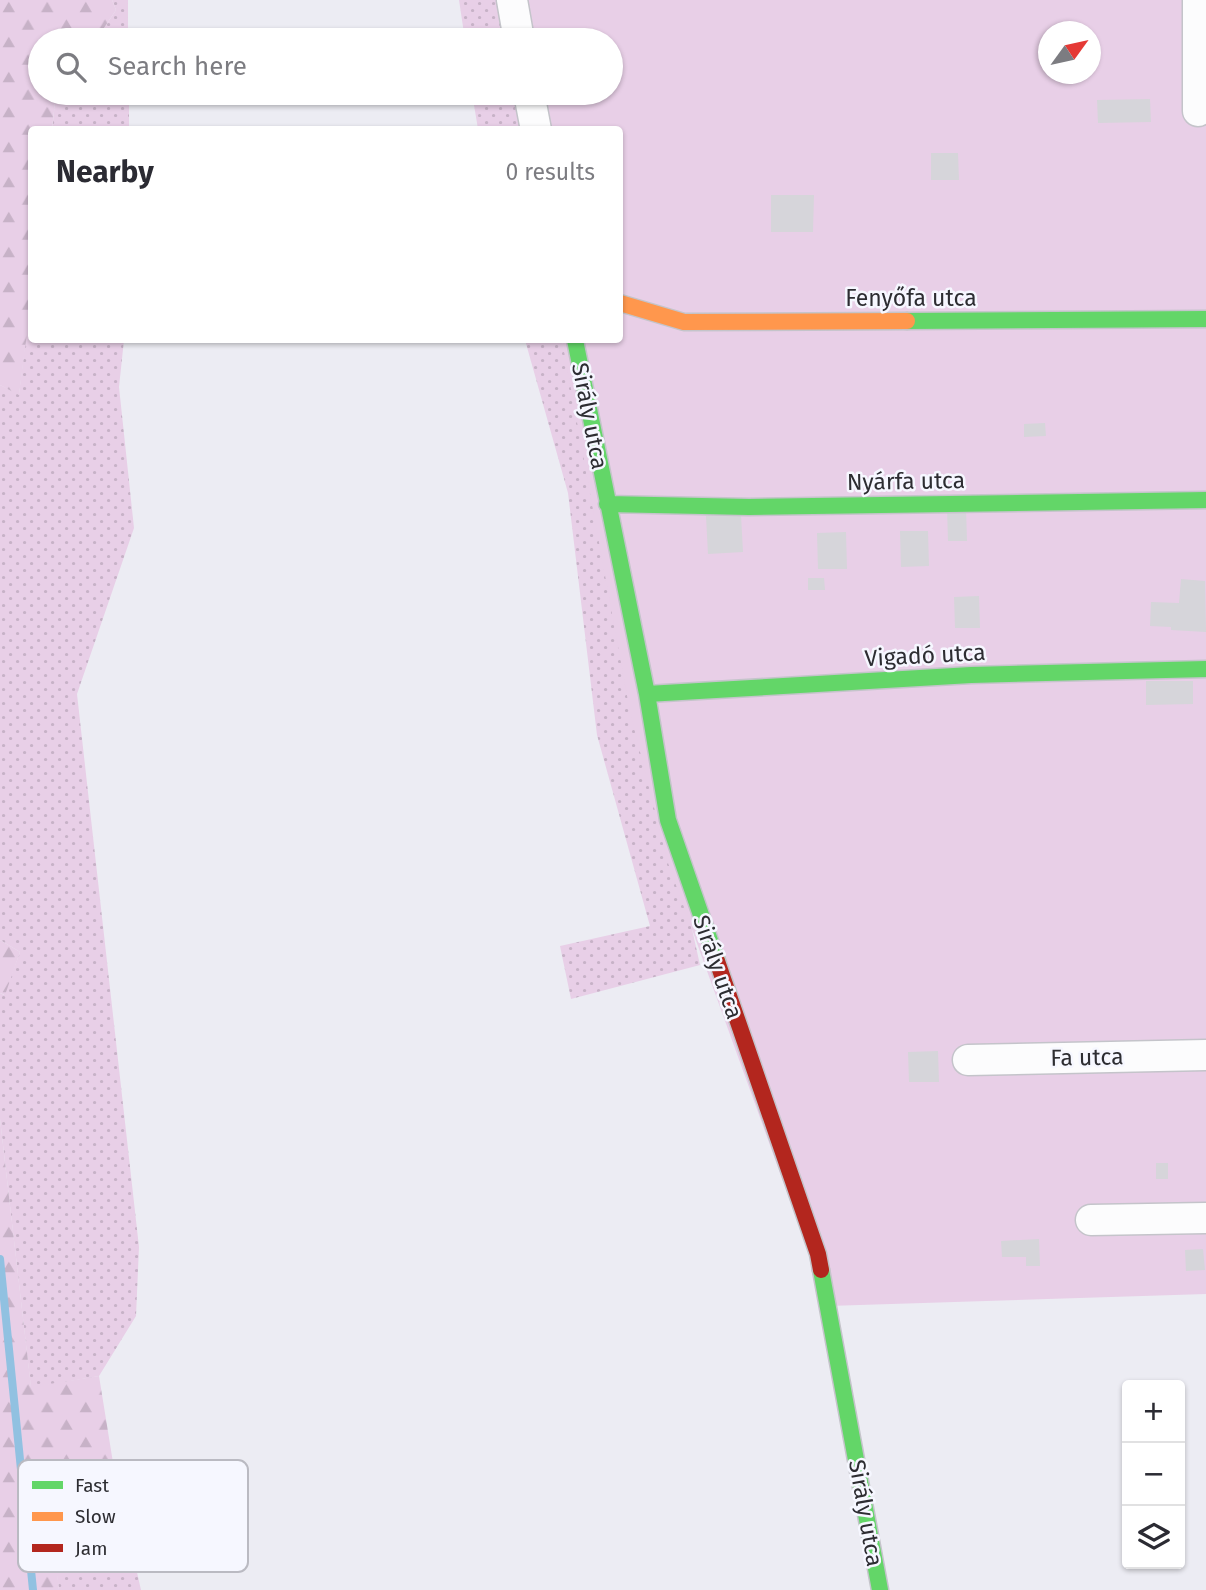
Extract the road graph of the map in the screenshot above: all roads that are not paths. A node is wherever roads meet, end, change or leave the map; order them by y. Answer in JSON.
{"nodes":[{"id":1,"x":512,"y":0,"type":"edge"},
{"id":2,"x":1198,"y":0,"type":"edge"},
{"id":3,"x":517,"y":28,"type":"edge"},
{"id":4,"x":531,"y":105,"type":"edge"},
{"id":5,"x":1198,"y":111,"type":"dead end"},
{"id":6,"x":535,"y":126,"type":"edge"},
{"id":7,"x":623,"y":304,"type":"edge"},
{"id":8,"x":1206,"y":319,"type":"edge"},
{"id":9,"x":576,"y":343,"type":"edge"},
{"id":10,"x":1206,"y":500,"type":"edge"},
{"id":11,"x":607,"y":504,"type":"junction"},
{"id":12,"x":1206,"y":669,"type":"edge"},
{"id":13,"x":647,"y":694,"type":"junction"},
{"id":14,"x":1206,"y":1055,"type":"edge"},
{"id":15,"x":968,"y":1060,"type":"dead end"},
{"id":16,"x":1206,"y":1218,"type":"edge"},
{"id":17,"x":1091,"y":1220,"type":"dead end"},
{"id":18,"x":880,"y":1590,"type":"edge"}],
"edges":[{"from":1,"to":3,"type":"street"},
{"from":2,"to":5,"type":"street"},
{"from":4,"to":6,"type":"street"},
{"from":7,"to":8,"type":"street","name":"Fenyőfa utca"},
{"from":9,"to":11,"type":"street","name":"Sirály utca"},
{"from":10,"to":11,"type":"street","name":"Nyárfa utca"},
{"from":11,"to":13,"type":"street","name":"Sirály utca"},
{"from":12,"to":13,"type":"street","name":"Vigadó utca"},
{"from":13,"to":18,"type":"street","name":"Sirály utca"},
{"from":14,"to":15,"type":"street","name":"Fa utca"},
{"from":16,"to":17,"type":"street"}]}
